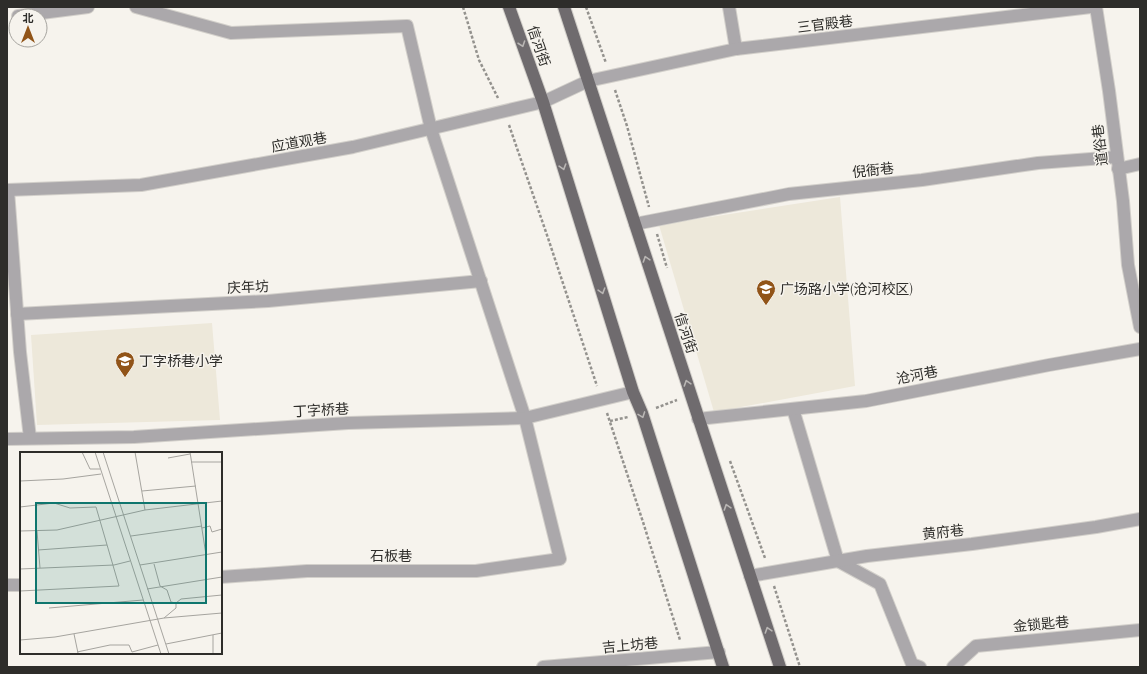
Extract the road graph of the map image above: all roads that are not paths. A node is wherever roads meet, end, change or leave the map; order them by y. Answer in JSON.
{"nodes":[{"id":1,"x":88,"y":7,"type":"edge"},
{"id":2,"x":136,"y":7,"type":"edge"},
{"id":3,"x":509,"y":7,"type":"edge"},
{"id":4,"x":564,"y":7,"type":"edge"},
{"id":5,"x":729,"y":7,"type":"edge"},
{"id":6,"x":1091,"y":7,"type":"edge"},
{"id":7,"x":1096,"y":7,"type":"edge"},
{"id":8,"x":48,"y":12,"type":"edge"},
{"id":9,"x":736,"y":50,"type":"junction"},
{"id":10,"x":588,"y":81,"type":"junction"},
{"id":11,"x":542,"y":102,"type":"junction"},
{"id":12,"x":431,"y":129,"type":"junction"},
{"id":13,"x":1118,"y":163,"type":"junction"},
{"id":14,"x":1140,"y":164,"type":"edge"},
{"id":15,"x":7,"y":190,"type":"edge"},
{"id":16,"x":635,"y":224,"type":"junction"},
{"id":17,"x":481,"y":281,"type":"junction"},
{"id":18,"x":16,"y":314,"type":"junction"},
{"id":19,"x":1140,"y":327,"type":"edge"},
{"id":20,"x":1140,"y":349,"type":"edge"},
{"id":21,"x":633,"y":392,"type":"junction"},
{"id":22,"x":793,"y":409,"type":"junction"},
{"id":23,"x":525,"y":418,"type":"junction"},
{"id":24,"x":698,"y":419,"type":"junction"},
{"id":25,"x":30,"y":438,"type":"junction"},
{"id":26,"x":7,"y":439,"type":"edge"},
{"id":27,"x":1140,"y":519,"type":"edge"},
{"id":28,"x":838,"y":561,"type":"junction"},
{"id":29,"x":750,"y":576,"type":"junction"},
{"id":30,"x":222,"y":577,"type":"edge"},
{"id":31,"x":7,"y":585,"type":"edge"},
{"id":32,"x":20,"y":585,"type":"edge"},
{"id":33,"x":1140,"y":630,"type":"edge"},
{"id":34,"x":719,"y":652,"type":"junction"},
{"id":35,"x":543,"y":667,"type":"edge"},
{"id":36,"x":723,"y":667,"type":"edge"},
{"id":37,"x":780,"y":667,"type":"edge"},
{"id":38,"x":920,"y":667,"type":"edge"},
{"id":39,"x":953,"y":667,"type":"edge"}],
"edges":[{"from":1,"to":8,"type":"street"},
{"from":2,"to":12,"type":"street"},
{"from":3,"to":11,"type":"main road","name":"信河街","one_way":true},
{"from":4,"to":10,"type":"main road","name":"信河街"},
{"from":5,"to":9,"type":"street"},
{"from":6,"to":9,"type":"street","name":"三官殿巷"},
{"from":7,"to":13,"type":"street","name":"道俗巷"},
{"from":9,"to":10,"type":"street","name":"三官殿巷"},
{"from":10,"to":11,"type":"street","name":"应道观巷"},
{"from":10,"to":16,"type":"main road","name":"信河街"},
{"from":11,"to":12,"type":"street","name":"应道观巷"},
{"from":11,"to":21,"type":"main road","name":"信河街","one_way":true},
{"from":12,"to":15,"type":"street","name":"应道观巷"},
{"from":12,"to":17,"type":"street"},
{"from":13,"to":14,"type":"street","name":"倪衙巷"},
{"from":13,"to":16,"type":"street","name":"倪衙巷"},
{"from":13,"to":19,"type":"street","name":"道俗巷"},
{"from":15,"to":18,"type":"street"},
{"from":24,"to":16,"type":"main road","name":"信河街","one_way":true},
{"from":17,"to":18,"type":"street","name":"庆年坊"},
{"from":17,"to":23,"type":"street"},
{"from":18,"to":25,"type":"street"},
{"from":20,"to":22,"type":"street","name":"沧河巷"},
{"from":21,"to":23,"type":"street","name":"丁字桥巷"},
{"from":21,"to":34,"type":"main road","name":"信河街","one_way":true},
{"from":22,"to":24,"type":"street","name":"沧河巷"},
{"from":22,"to":28,"type":"street"},
{"from":23,"to":25,"type":"street","name":"丁字桥巷"},
{"from":23,"to":30,"type":"street","name":"石板巷"},
{"from":29,"to":24,"type":"main road","name":"信河街","one_way":true},
{"from":25,"to":26,"type":"street","name":"丁字桥巷"},
{"from":27,"to":28,"type":"street","name":"黄府巷"},
{"from":28,"to":29,"type":"street","name":"黄府巷"},
{"from":28,"to":38,"type":"street"},
{"from":37,"to":29,"type":"main road","name":"信河街","one_way":true},
{"from":31,"to":32,"type":"street"},
{"from":33,"to":39,"type":"street","name":"金锁匙巷"},
{"from":34,"to":35,"type":"street","name":"吉上坊巷"},
{"from":34,"to":36,"type":"main road","name":"信河街"}]}
